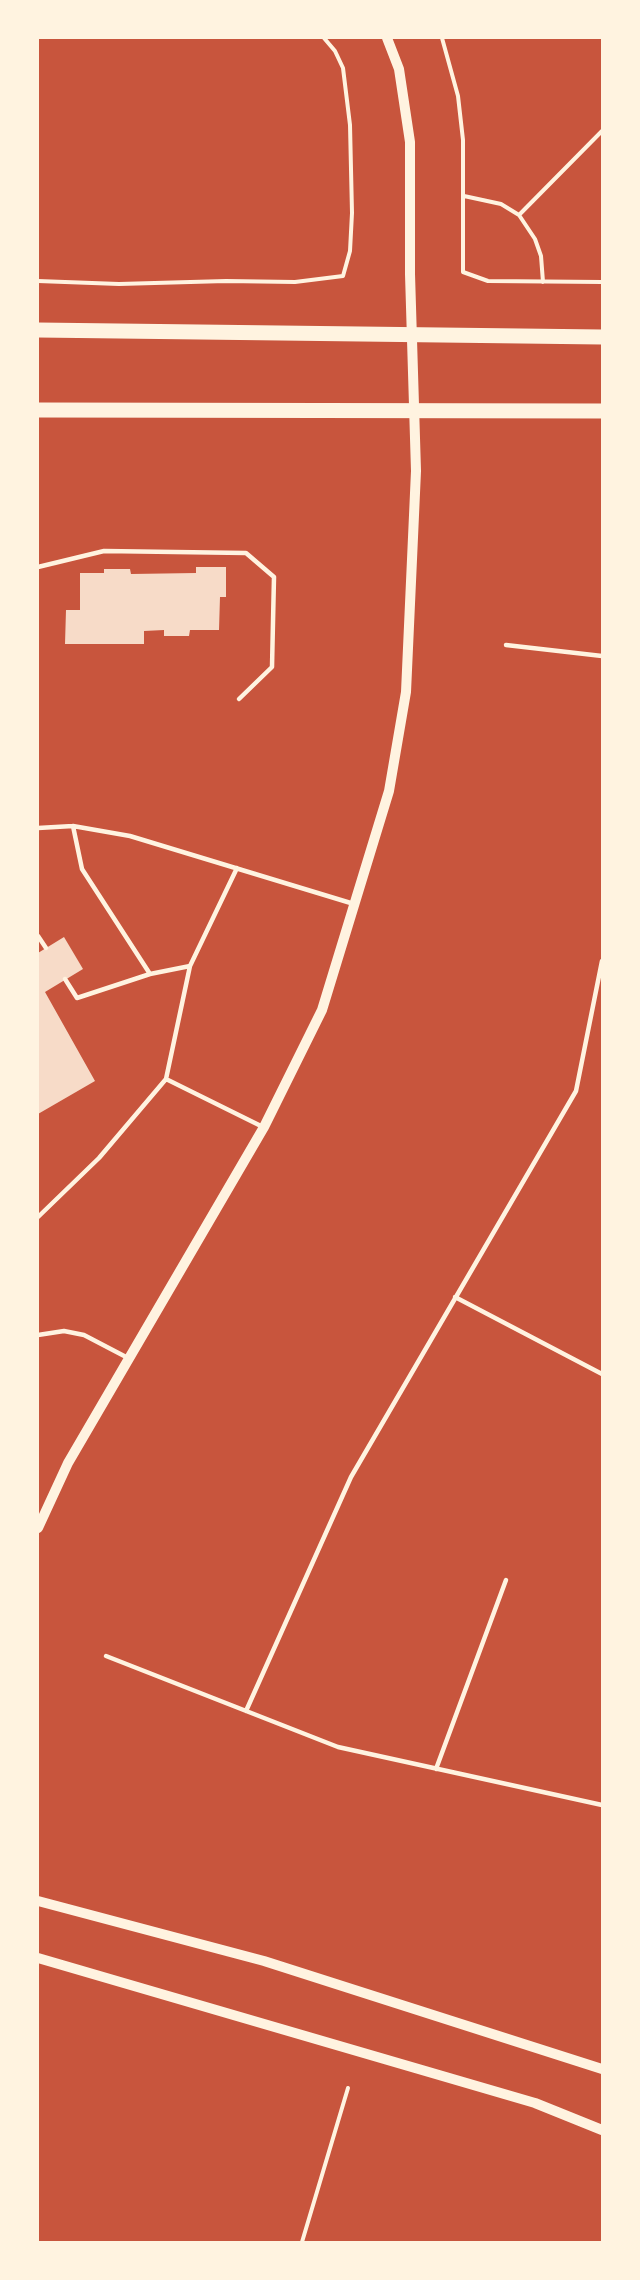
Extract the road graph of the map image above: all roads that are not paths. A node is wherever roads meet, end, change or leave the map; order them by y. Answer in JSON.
{"nodes":[{"id":1,"x":387,"y":38,"type":"edge"},
{"id":2,"x":38,"y":330,"type":"edge"},
{"id":3,"x":412,"y":335,"type":"junction"},
{"id":4,"x":603,"y":337,"type":"edge"},
{"id":5,"x":38,"y":410,"type":"edge"},
{"id":6,"x":603,"y":411,"type":"edge"},
{"id":7,"x":414,"y":412,"type":"junction"},
{"id":8,"x":38,"y":567,"type":"edge"},
{"id":9,"x":506,"y":645,"type":"dead end"},
{"id":10,"x":603,"y":656,"type":"edge"},
{"id":11,"x":239,"y":699,"type":"dead end"},
{"id":12,"x":73,"y":826,"type":"junction"},
{"id":13,"x":38,"y":828,"type":"edge"},
{"id":14,"x":237,"y":868,"type":"junction"},
{"id":15,"x":356,"y":904,"type":"junction"},
{"id":16,"x":38,"y":936,"type":"edge"},
{"id":17,"x":46,"y":948,"type":"dead end"},
{"id":18,"x":603,"y":961,"type":"edge"},
{"id":19,"x":190,"y":966,"type":"junction"},
{"id":20,"x":150,"y":974,"type":"junction"},
{"id":21,"x":65,"y":979,"type":"dead end"},
{"id":22,"x":166,"y":1079,"type":"junction"},
{"id":23,"x":264,"y":1127,"type":"junction"},
{"id":24,"x":38,"y":1217,"type":"edge"},
{"id":25,"x":455,"y":1297,"type":"junction"},
{"id":26,"x":38,"y":1335,"type":"edge"},
{"id":27,"x":128,"y":1358,"type":"junction"},
{"id":28,"x":603,"y":1374,"type":"edge"},
{"id":29,"x":38,"y":1528,"type":"edge"},
{"id":30,"x":506,"y":1580,"type":"dead end"},
{"id":31,"x":106,"y":1656,"type":"dead end"},
{"id":32,"x":246,"y":1711,"type":"junction"},
{"id":33,"x":436,"y":1768,"type":"junction"},
{"id":34,"x":603,"y":1805,"type":"edge"},
{"id":35,"x":38,"y":1901,"type":"edge"},
{"id":36,"x":38,"y":1958,"type":"edge"},
{"id":37,"x":603,"y":2069,"type":"edge"},
{"id":38,"x":603,"y":2130,"type":"edge"}],
"edges":[{"from":1,"to":3,"type":"street"},
{"from":2,"to":3,"type":"main road"},
{"from":3,"to":4,"type":"main road"},
{"from":3,"to":7,"type":"street"},
{"from":5,"to":7,"type":"main road"},
{"from":6,"to":7,"type":"main road"},
{"from":7,"to":15,"type":"street"},
{"from":8,"to":11,"type":"lane"},
{"from":9,"to":10,"type":"lane"},
{"from":12,"to":13,"type":"lane"},
{"from":12,"to":14,"type":"lane"},
{"from":12,"to":20,"type":"lane"},
{"from":14,"to":15,"type":"lane"},
{"from":14,"to":19,"type":"lane"},
{"from":15,"to":23,"type":"street"},
{"from":16,"to":17,"type":"lane"},
{"from":18,"to":25,"type":"lane"},
{"from":19,"to":20,"type":"lane"},
{"from":19,"to":22,"type":"lane"},
{"from":20,"to":21,"type":"lane"},
{"from":22,"to":23,"type":"lane"},
{"from":22,"to":24,"type":"lane"},
{"from":23,"to":27,"type":"street"},
{"from":25,"to":28,"type":"lane"},
{"from":25,"to":32,"type":"lane"},
{"from":26,"to":27,"type":"lane"},
{"from":27,"to":29,"type":"street"},
{"from":30,"to":33,"type":"lane"},
{"from":31,"to":32,"type":"lane"},
{"from":32,"to":33,"type":"lane"},
{"from":33,"to":34,"type":"lane"},
{"from":35,"to":37,"type":"street"},
{"from":36,"to":38,"type":"street"}]}
